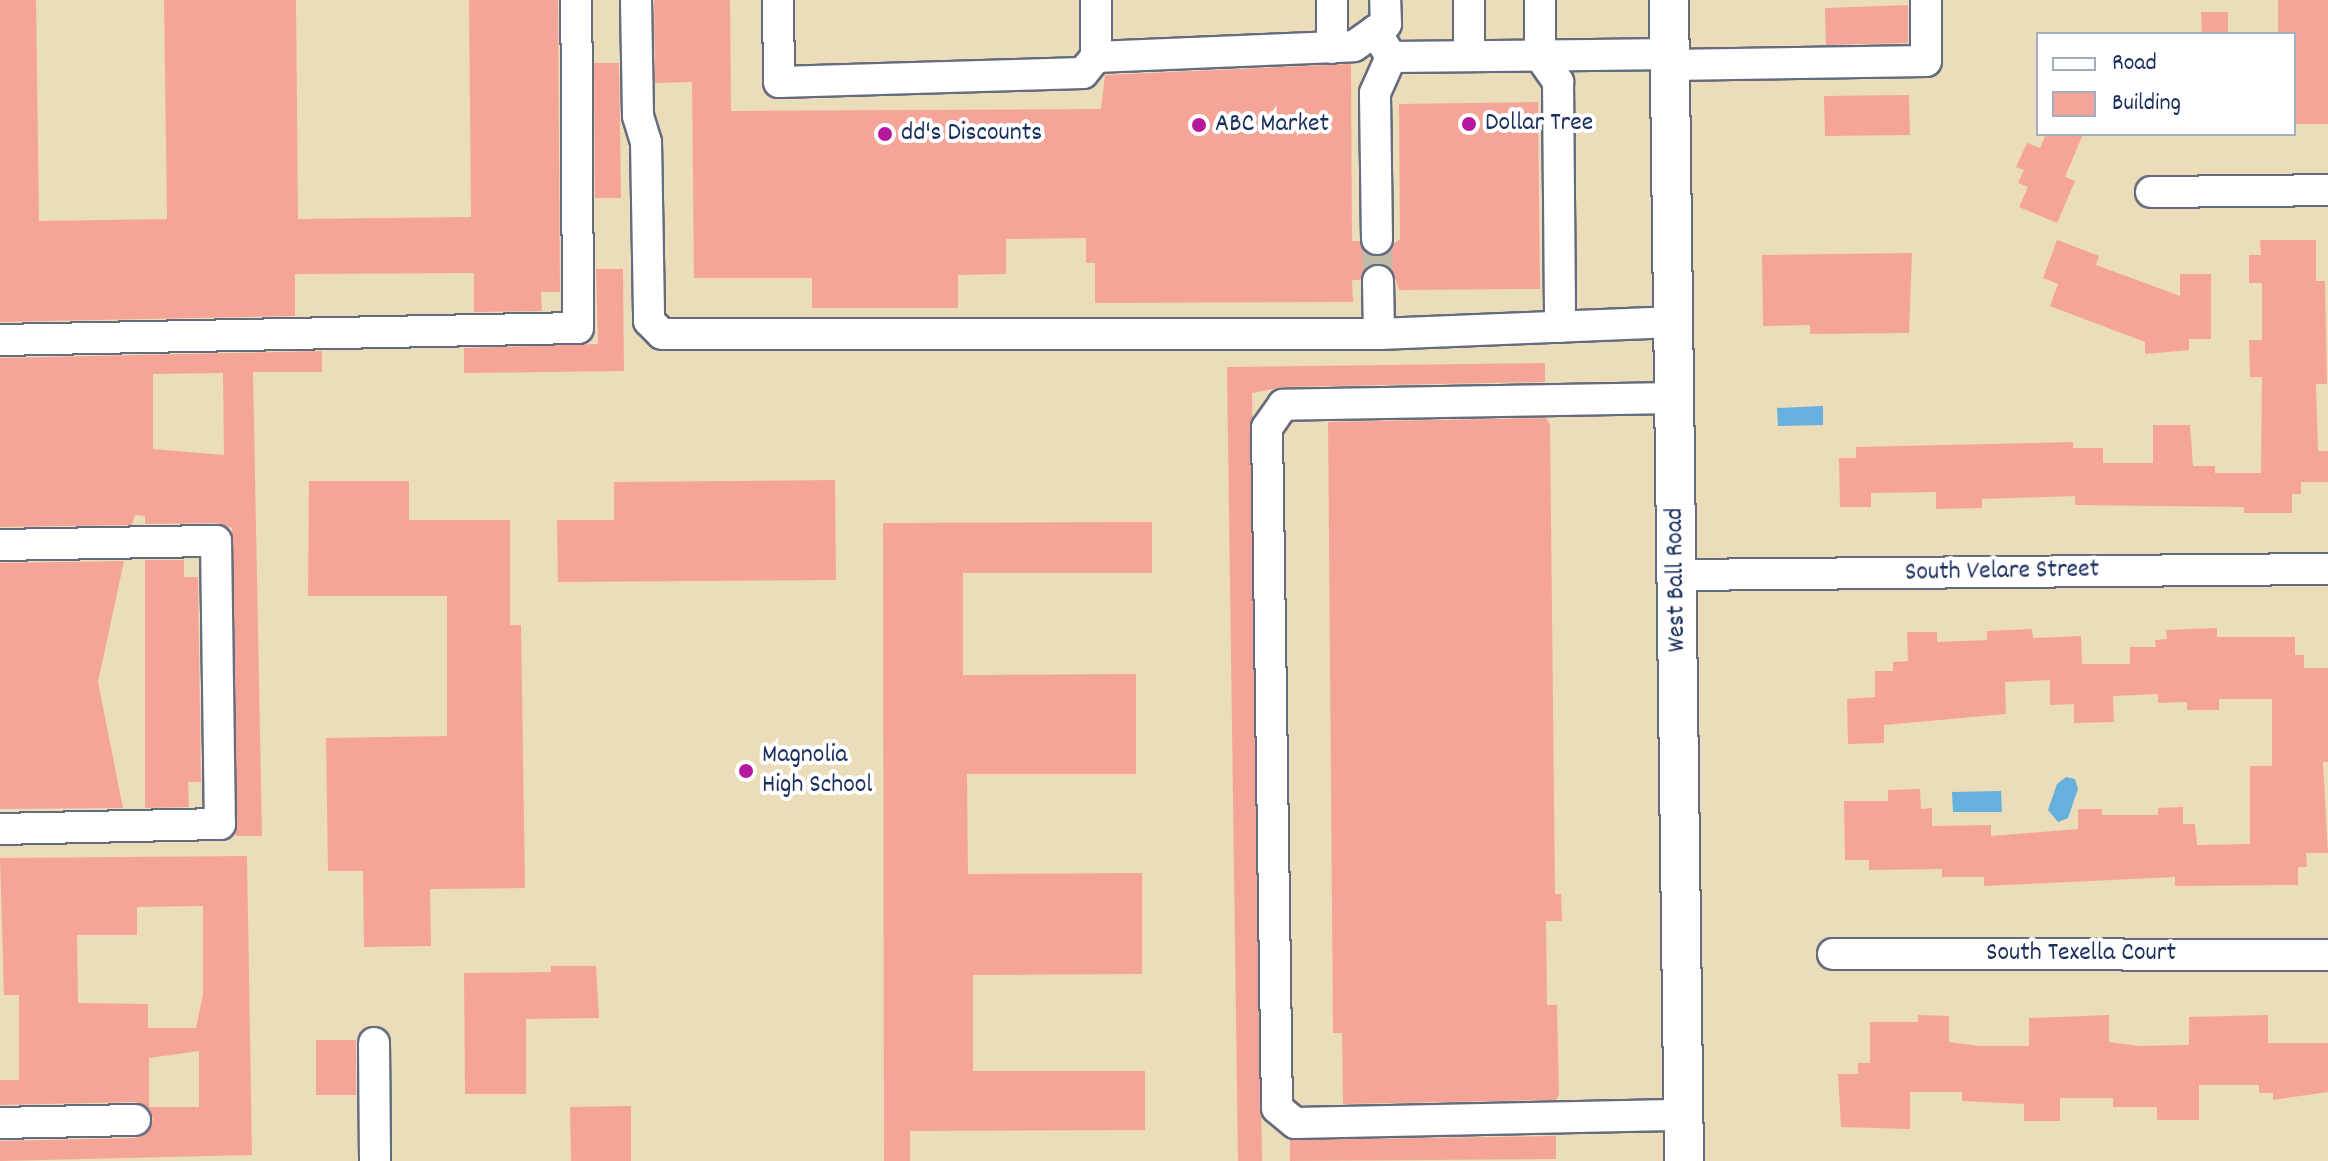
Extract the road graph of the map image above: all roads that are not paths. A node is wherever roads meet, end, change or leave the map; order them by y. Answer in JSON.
{"nodes":[{"id":1,"x":576,"y":0,"type":"edge"},
{"id":2,"x":636,"y":0,"type":"edge"},
{"id":3,"x":778,"y":0,"type":"edge"},
{"id":4,"x":1096,"y":0,"type":"edge"},
{"id":5,"x":1332,"y":0,"type":"edge"},
{"id":6,"x":1385,"y":0,"type":"edge"},
{"id":7,"x":1469,"y":0,"type":"edge"},
{"id":8,"x":1540,"y":0,"type":"edge"},
{"id":9,"x":1669,"y":0,"type":"edge"},
{"id":10,"x":1926,"y":0,"type":"edge"},
{"id":11,"x":1375,"y":31,"type":"junction"},
{"id":12,"x":1332,"y":48,"type":"junction"},
{"id":13,"x":1469,"y":56,"type":"junction"},
{"id":14,"x":1540,"y":56,"type":"junction"},
{"id":15,"x":1096,"y":57,"type":"junction"},
{"id":16,"x":1391,"y":57,"type":"junction"},
{"id":17,"x":1670,"y":59,"type":"junction"},
{"id":18,"x":2328,"y":190,"type":"edge"},
{"id":19,"x":2151,"y":192,"type":"dead end"},
{"id":20,"x":1377,"y":239,"type":"tunnel mouth"},
{"id":21,"x":1378,"y":281,"type":"tunnel mouth"},
{"id":22,"x":1673,"y":322,"type":"junction"},
{"id":23,"x":1560,"y":327,"type":"junction"},
{"id":24,"x":1379,"y":334,"type":"junction"},
{"id":25,"x":0,"y":340,"type":"edge"},
{"id":26,"x":1674,"y":398,"type":"junction"},
{"id":27,"x":0,"y":545,"type":"edge"},
{"id":28,"x":2328,"y":569,"type":"edge"},
{"id":29,"x":1676,"y":575,"type":"junction"},
{"id":30,"x":0,"y":829,"type":"edge"},
{"id":31,"x":1833,"y":954,"type":"dead end"},
{"id":32,"x":2328,"y":955,"type":"edge"},
{"id":33,"x":374,"y":1043,"type":"dead end"},
{"id":34,"x":1684,"y":1115,"type":"junction"},
{"id":35,"x":135,"y":1120,"type":"dead end"},
{"id":36,"x":0,"y":1123,"type":"edge"},
{"id":37,"x":375,"y":1161,"type":"edge"},
{"id":38,"x":1684,"y":1161,"type":"edge"}],
"edges":[{"from":1,"to":25,"type":"street"},
{"from":2,"to":24,"type":"street"},
{"from":3,"to":15,"type":"street"},
{"from":4,"to":15,"type":"street"},
{"from":5,"to":12,"type":"street"},
{"from":6,"to":11,"type":"street"},
{"from":7,"to":13,"type":"street"},
{"from":8,"to":14,"type":"street"},
{"from":9,"to":17,"type":"main road","name":"West Ball Road"},
{"from":10,"to":17,"type":"street"},
{"from":11,"to":12,"type":"street"},
{"from":11,"to":16,"type":"street"},
{"from":12,"to":15,"type":"street"},
{"from":13,"to":14,"type":"street"},
{"from":13,"to":16,"type":"street"},
{"from":14,"to":17,"type":"street"},
{"from":14,"to":23,"type":"street"},
{"from":16,"to":20,"type":"street"},
{"from":17,"to":22,"type":"main road","name":"West Ball Road"},
{"from":18,"to":19,"type":"street"},
{"from":21,"to":24,"type":"street"},
{"from":22,"to":23,"type":"street"},
{"from":22,"to":26,"type":"main road","name":"West Ball Road"},
{"from":23,"to":24,"type":"street"},
{"from":26,"to":29,"type":"main road","name":"West Ball Road"},
{"from":26,"to":34,"type":"street"},
{"from":27,"to":30,"type":"street"},
{"from":28,"to":29,"type":"street","name":"South Velare Street"},
{"from":29,"to":34,"type":"main road","name":"West Ball Road"},
{"from":31,"to":32,"type":"street","name":"South Texella Court"},
{"from":33,"to":37,"type":"street"},
{"from":34,"to":38,"type":"main road","name":"West Ball Road"},
{"from":35,"to":36,"type":"street"}]}
